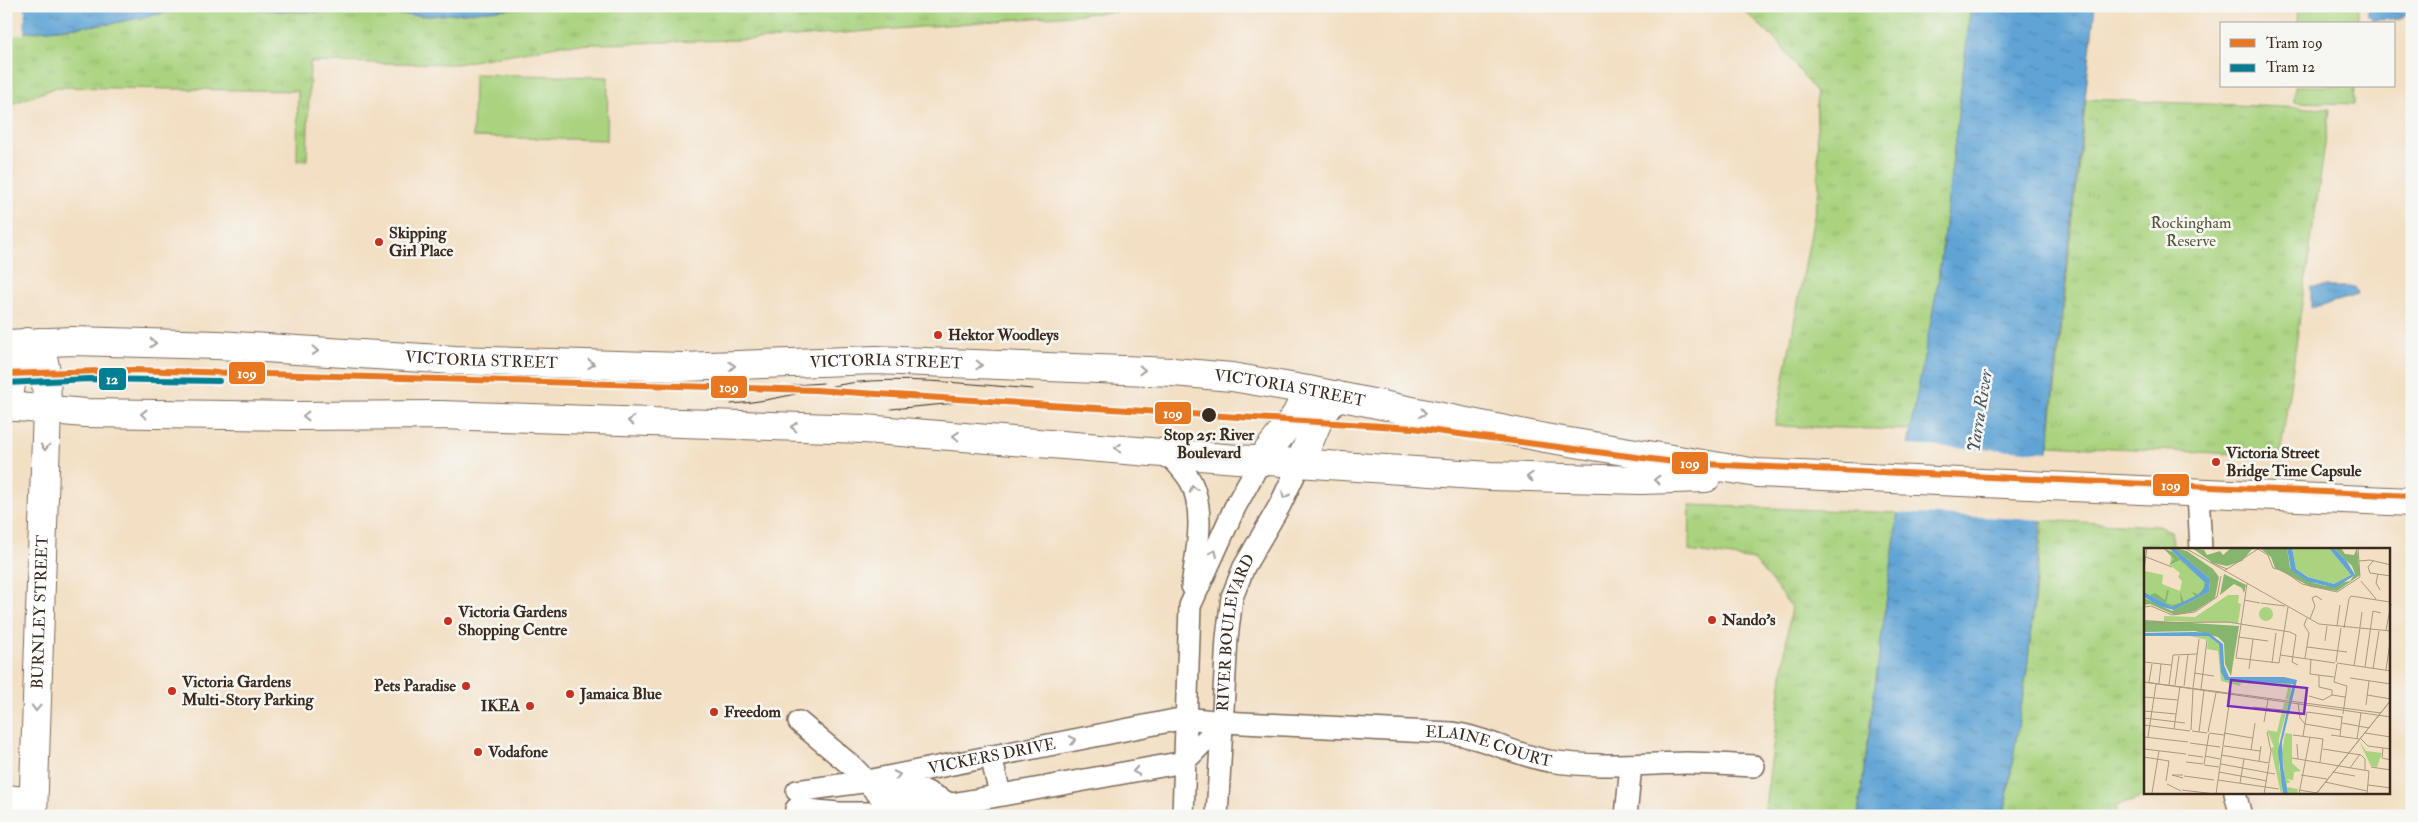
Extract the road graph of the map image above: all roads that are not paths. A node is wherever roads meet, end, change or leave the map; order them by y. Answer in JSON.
{"nodes":[{"id":1,"x":24,"y":343,"type":"edge"},
{"id":2,"x":1308,"y":390,"type":"junction"},
{"id":3,"x":1336,"y":395,"type":"junction"},
{"id":4,"x":6,"y":408,"type":"edge"},
{"id":5,"x":47,"y":410,"type":"junction"},
{"id":6,"x":1166,"y":452,"type":"junction"},
{"id":7,"x":1261,"y":460,"type":"junction"},
{"id":8,"x":1300,"y":463,"type":"junction"},
{"id":9,"x":1757,"y":474,"type":"junction"},
{"id":10,"x":2198,"y":493,"type":"junction"},
{"id":11,"x":2412,"y":502,"type":"edge"},
{"id":12,"x":2201,"y":548,"type":"edge"},
{"id":13,"x":1190,"y":606,"type":"junction"},
{"id":14,"x":1185,"y":718,"type":"junction"},
{"id":15,"x":799,"y":722,"type":"dead end"},
{"id":16,"x":1223,"y":722,"type":"junction"},
{"id":17,"x":991,"y":756,"type":"junction"},
{"id":18,"x":1184,"y":762,"type":"junction"},
{"id":19,"x":1631,"y":765,"type":"junction"},
{"id":20,"x":1754,"y":766,"type":"dead end"},
{"id":21,"x":866,"y":781,"type":"junction"},
{"id":22,"x":1000,"y":794,"type":"junction"},
{"id":23,"x":2234,"y":794,"type":"edge"},
{"id":24,"x":6,"y":799,"type":"edge"},
{"id":25,"x":950,"y":804,"type":"junction"},
{"id":26,"x":33,"y":809,"type":"edge"},
{"id":27,"x":1183,"y":816,"type":"edge"},
{"id":28,"x":1217,"y":816,"type":"edge"},
{"id":29,"x":1626,"y":816,"type":"edge"},
{"id":30,"x":2241,"y":816,"type":"edge"}],
"edges":[{"from":1,"to":2,"type":"main road","name":"VICTORIA STREET","one_way":true},
{"from":1,"to":4,"type":"main road"},
{"from":1,"to":5,"type":"main road","name":"BURNLEY STREET"},
{"from":2,"to":3,"type":"main road","name":"VICTORIA STREET"},
{"from":2,"to":7,"type":"main road"},
{"from":3,"to":8,"type":"main road"},
{"from":3,"to":9,"type":"main road","name":"VICTORIA STREET","one_way":true},
{"from":4,"to":5,"type":"main road","name":"VICTORIA STREET"},
{"from":6,"to":5,"type":"main road","name":"VICTORIA STREET","one_way":true},
{"from":5,"to":26,"type":"main road","name":"BURNLEY STREET","one_way":true},
{"from":6,"to":7,"type":"main road","name":"VICTORIA STREET"},
{"from":13,"to":6,"type":"street","one_way":true},
{"from":7,"to":8,"type":"main road","name":"VICTORIA STREET"},
{"from":13,"to":7,"type":"street","one_way":true},
{"from":9,"to":8,"type":"main road","name":"VICTORIA STREET","one_way":true},
{"from":8,"to":16,"type":"street","name":"RIVER BOULEVARD","one_way":true},
{"from":9,"to":10,"type":"main road","name":"VICTORIA STREET"},
{"from":10,"to":11,"type":"main road","name":"VICTORIA STREET"},
{"from":10,"to":12,"type":"street"},
{"from":13,"to":14,"type":"street"},
{"from":14,"to":16,"type":"street","name":"VICKERS DRIVE"},
{"from":17,"to":14,"type":"street","name":"VICKERS DRIVE","one_way":true},
{"from":14,"to":18,"type":"street"},
{"from":15,"to":21,"type":"street"},
{"from":16,"to":18,"type":"street"},
{"from":16,"to":19,"type":"street","name":"ELAINE COURT"},
{"from":16,"to":28,"type":"street","name":"RIVER BOULEVARD"},
{"from":21,"to":17,"type":"street","name":"VICKERS DRIVE","one_way":true},
{"from":17,"to":22,"type":"street"},
{"from":18,"to":22,"type":"street","name":"VICKERS DRIVE","one_way":true},
{"from":18,"to":27,"type":"street"},
{"from":19,"to":20,"type":"street","name":"ELAINE COURT"},
{"from":19,"to":29,"type":"street"},
{"from":21,"to":25,"type":"street"},
{"from":21,"to":25,"type":"street","name":"VICKERS DRIVE"},
{"from":22,"to":25,"type":"street","name":"VICKERS DRIVE"},
{"from":23,"to":30,"type":"street"},
{"from":24,"to":26,"type":"main road"}]}
